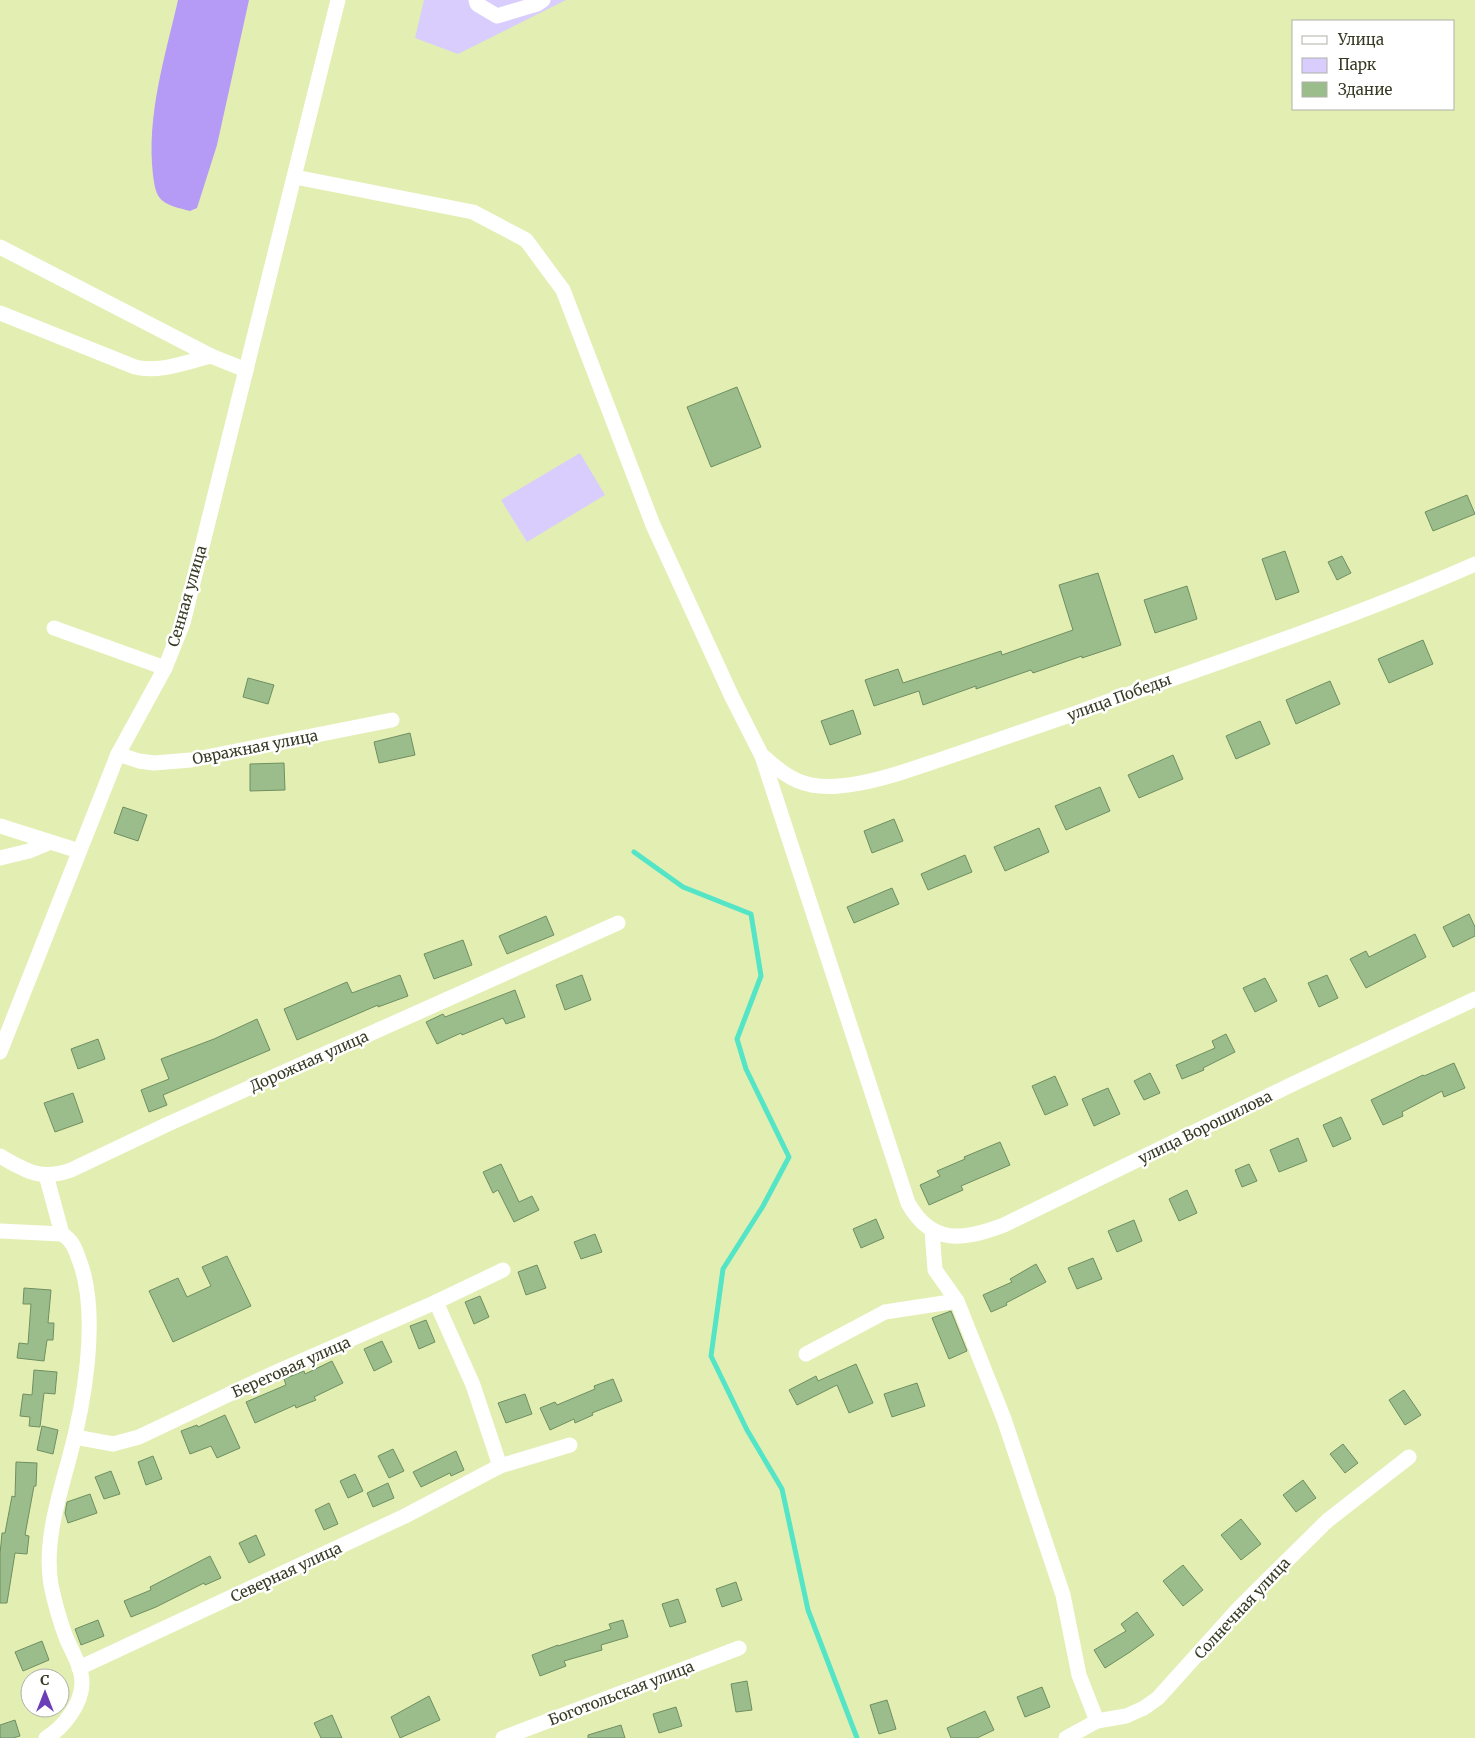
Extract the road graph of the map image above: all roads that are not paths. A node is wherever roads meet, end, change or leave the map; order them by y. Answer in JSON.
{"nodes":[{"id":1,"x":338,"y":0,"type":"edge"},
{"id":2,"x":476,"y":0,"type":"edge"},
{"id":3,"x":543,"y":0,"type":"edge"},
{"id":4,"x":295,"y":177,"type":"junction"},
{"id":5,"x":0,"y":248,"type":"edge"},
{"id":6,"x":0,"y":313,"type":"edge"},
{"id":7,"x":211,"y":356,"type":"junction"},
{"id":8,"x":246,"y":370,"type":"junction"},
{"id":9,"x":1475,"y":564,"type":"edge"},
{"id":10,"x":54,"y":628,"type":"dead end"},
{"id":11,"x":165,"y":668,"type":"junction"},
{"id":12,"x":392,"y":720,"type":"dead end"},
{"id":13,"x":118,"y":754,"type":"junction"},
{"id":14,"x":762,"y":756,"type":"junction"},
{"id":15,"x":0,"y":826,"type":"edge"},
{"id":16,"x":48,"y":842,"type":"junction"},
{"id":17,"x":79,"y":851,"type":"junction"},
{"id":18,"x":0,"y":858,"type":"edge"},
{"id":19,"x":618,"y":923,"type":"dead end"},
{"id":20,"x":1475,"y":999,"type":"edge"},
{"id":21,"x":0,"y":1052,"type":"edge"},
{"id":22,"x":0,"y":1156,"type":"edge"},
{"id":23,"x":46,"y":1175,"type":"junction"},
{"id":24,"x":932,"y":1230,"type":"junction"},
{"id":25,"x":0,"y":1231,"type":"edge"},
{"id":26,"x":62,"y":1234,"type":"junction"},
{"id":27,"x":502,"y":1270,"type":"dead end"},
{"id":28,"x":957,"y":1301,"type":"junction"},
{"id":29,"x":436,"y":1302,"type":"junction"},
{"id":30,"x":806,"y":1354,"type":"dead end"},
{"id":31,"x":75,"y":1438,"type":"junction"},
{"id":32,"x":570,"y":1445,"type":"dead end"},
{"id":33,"x":1409,"y":1457,"type":"dead end"},
{"id":34,"x":500,"y":1466,"type":"junction"},
{"id":35,"x":739,"y":1648,"type":"dead end"},
{"id":36,"x":79,"y":1668,"type":"junction"},
{"id":37,"x":1097,"y":1721,"type":"junction"},
{"id":38,"x":46,"y":1738,"type":"edge"},
{"id":39,"x":503,"y":1738,"type":"edge"},
{"id":40,"x":1066,"y":1738,"type":"edge"}],
"edges":[{"from":1,"to":4,"type":"street","name":"Сенная улица"},
{"from":2,"to":3,"type":"street"},
{"from":4,"to":8,"type":"street","name":"Сенная улица"},
{"from":4,"to":14,"type":"street"},
{"from":5,"to":7,"type":"street"},
{"from":6,"to":7,"type":"street"},
{"from":7,"to":8,"type":"street"},
{"from":8,"to":11,"type":"street","name":"Сенная улица"},
{"from":9,"to":14,"type":"street","name":"улица Победы"},
{"from":10,"to":11,"type":"street"},
{"from":11,"to":13,"type":"street","name":"Сенная улица"},
{"from":12,"to":13,"type":"street","name":"Овражная улица"},
{"from":13,"to":17,"type":"street","name":"Сенная улица"},
{"from":14,"to":24,"type":"street"},
{"from":15,"to":16,"type":"street"},
{"from":16,"to":17,"type":"street"},
{"from":16,"to":18,"type":"street"},
{"from":17,"to":21,"type":"street","name":"Сенная улица"},
{"from":19,"to":23,"type":"street","name":"Дорожная улица"},
{"from":20,"to":24,"type":"street","name":"улица Ворошилова"},
{"from":22,"to":23,"type":"street","name":"Дорожная улица"},
{"from":23,"to":26,"type":"street"},
{"from":24,"to":28,"type":"street"},
{"from":25,"to":26,"type":"street"},
{"from":26,"to":31,"type":"street"},
{"from":27,"to":29,"type":"street","name":"Береговая улица"},
{"from":28,"to":30,"type":"street"},
{"from":28,"to":37,"type":"street"},
{"from":29,"to":31,"type":"street","name":"Береговая улица"},
{"from":29,"to":34,"type":"street"},
{"from":31,"to":36,"type":"street"},
{"from":32,"to":34,"type":"street","name":"Северная улица"},
{"from":33,"to":37,"type":"street","name":"Солнечная улица"},
{"from":34,"to":36,"type":"street","name":"Северная улица"},
{"from":35,"to":39,"type":"street","name":"Боготольская улица"},
{"from":36,"to":38,"type":"street"},
{"from":37,"to":40,"type":"street","name":"Солнечная улица"}]}
